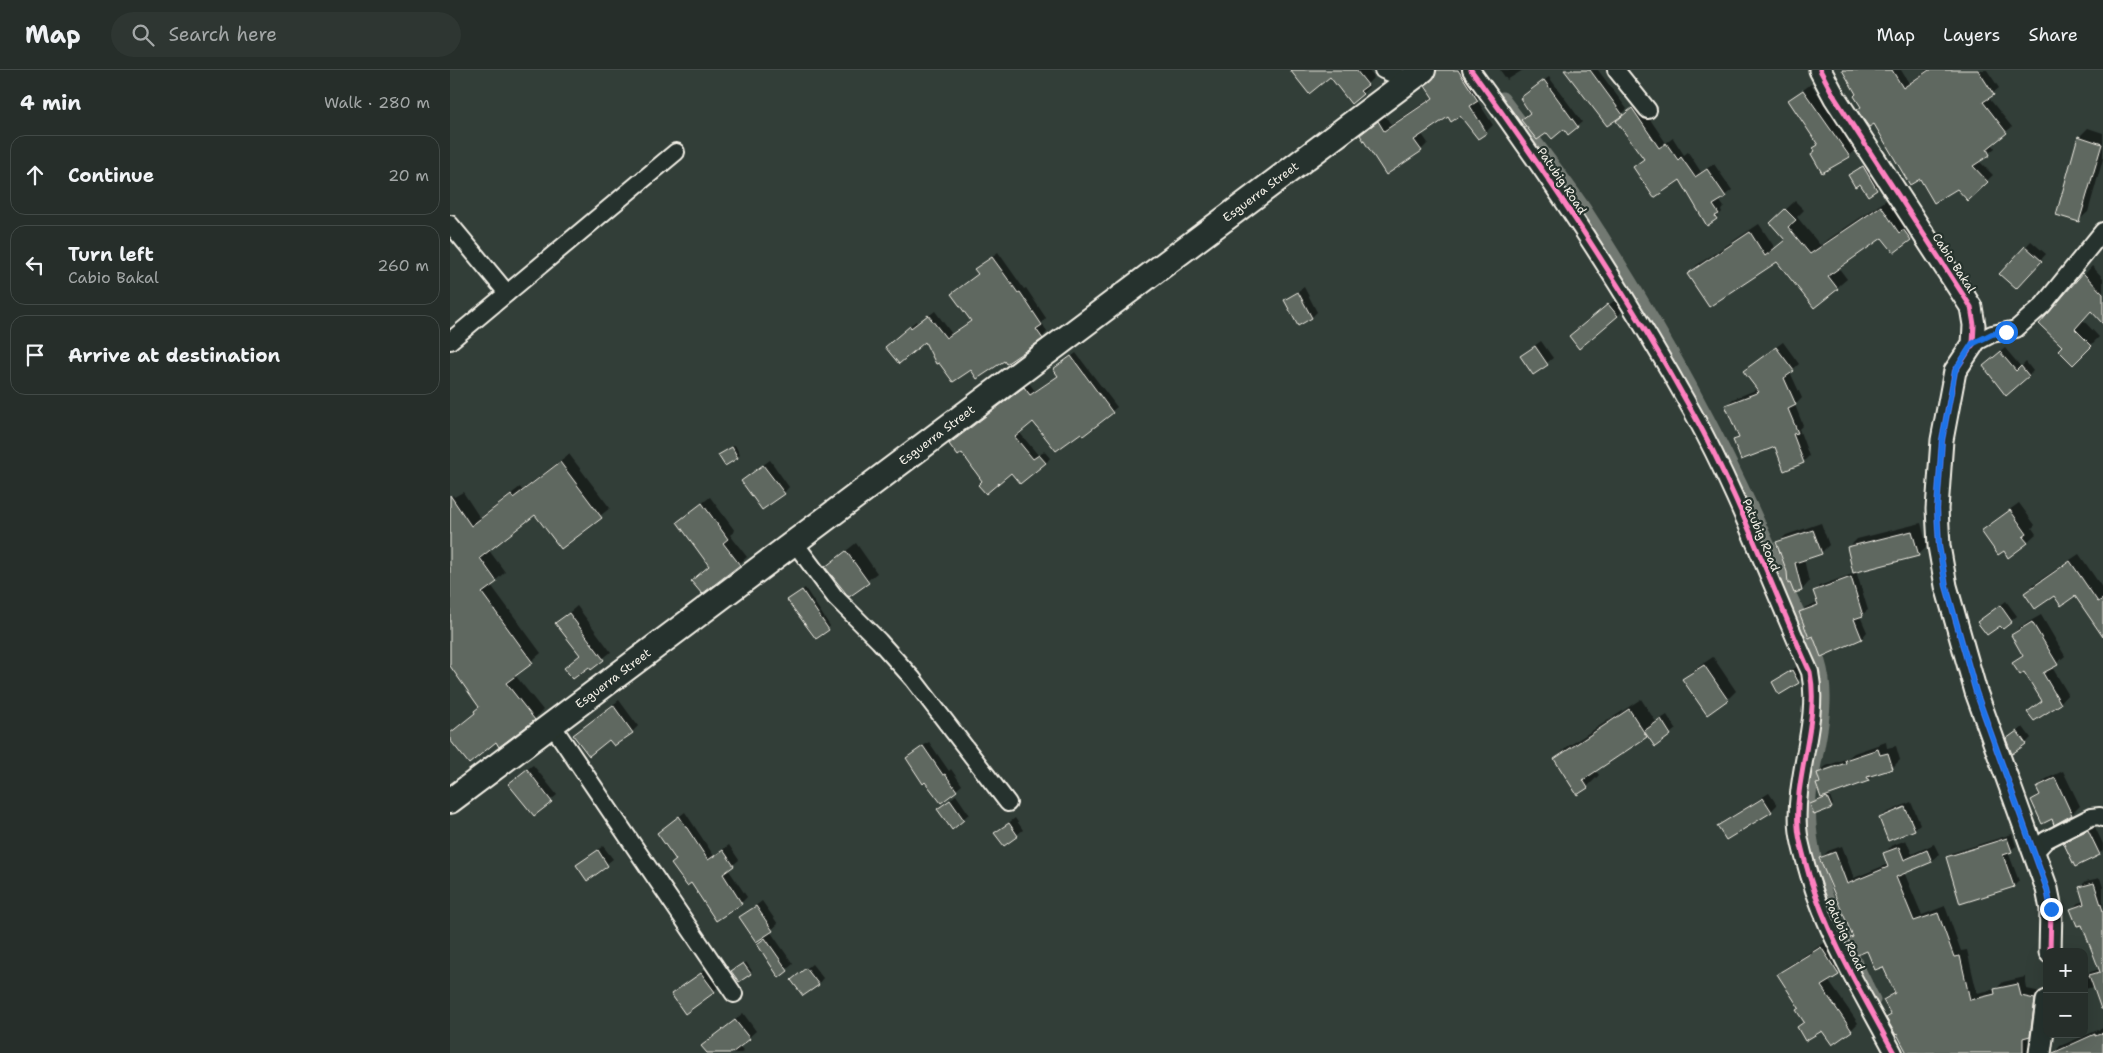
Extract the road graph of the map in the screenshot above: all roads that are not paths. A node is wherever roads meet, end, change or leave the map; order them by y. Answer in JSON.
{"nodes":[{"id":1,"x":1382,"y":70,"type":"edge"},
{"id":2,"x":1471,"y":70,"type":"edge"},
{"id":3,"x":1616,"y":70,"type":"edge"},
{"id":4,"x":1820,"y":70,"type":"edge"},
{"id":5,"x":1416,"y":75,"type":"edge"},
{"id":6,"x":1648,"y":110,"type":"dead end"},
{"id":7,"x":676,"y":152,"type":"dead end"},
{"id":8,"x":450,"y":224,"type":"edge"},
{"id":9,"x":2103,"y":232,"type":"edge"},
{"id":10,"x":507,"y":293,"type":"junction"},
{"id":11,"x":450,"y":342,"type":"edge"},
{"id":12,"x":1972,"y":344,"type":"junction"},
{"id":13,"x":794,"y":542,"type":"junction"},
{"id":14,"x":552,"y":725,"type":"junction"},
{"id":15,"x":450,"y":801,"type":"edge"},
{"id":16,"x":1008,"y":803,"type":"dead end"},
{"id":17,"x":2103,"y":818,"type":"edge"},
{"id":18,"x":2034,"y":853,"type":"junction"},
{"id":19,"x":2050,"y":948,"type":"edge"},
{"id":20,"x":734,"y":994,"type":"dead end"},
{"id":21,"x":2043,"y":1031,"type":"edge"},
{"id":22,"x":1894,"y":1053,"type":"edge"},
{"id":23,"x":2040,"y":1053,"type":"edge"}],
"edges":[{"from":1,"to":5,"type":"street"},
{"from":2,"to":22,"type":"street","name":"Patubig Road"},
{"from":3,"to":6,"type":"street"},
{"from":4,"to":12,"type":"street","name":"Cabio Bakal"},
{"from":5,"to":13,"type":"main road","name":"Esguerra Street"},
{"from":7,"to":10,"type":"street"},
{"from":8,"to":10,"type":"street"},
{"from":9,"to":12,"type":"street"},
{"from":10,"to":11,"type":"street"},
{"from":12,"to":18,"type":"street","name":"Cabio Bakal"},
{"from":13,"to":14,"type":"main road","name":"Esguerra Street"},
{"from":13,"to":16,"type":"street"},
{"from":14,"to":15,"type":"main road","name":"Esguerra Street"},
{"from":14,"to":20,"type":"street"},
{"from":17,"to":18,"type":"street"},
{"from":18,"to":19,"type":"street","name":"Cabio Bakal"},
{"from":21,"to":23,"type":"street"}]}
